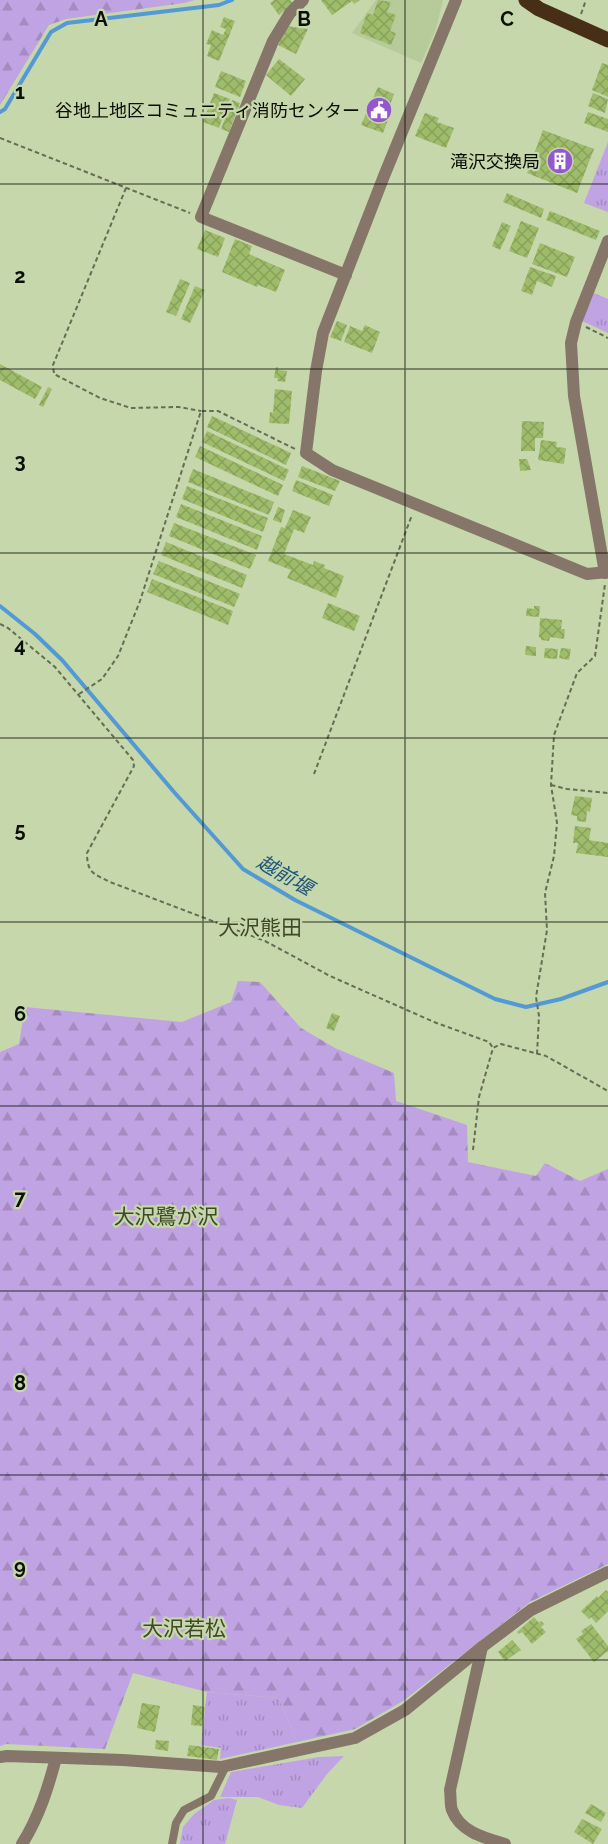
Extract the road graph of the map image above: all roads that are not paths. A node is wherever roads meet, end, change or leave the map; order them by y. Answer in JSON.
{"nodes":[{"id":1,"x":303,"y":0,"type":"edge"},
{"id":2,"x":456,"y":0,"type":"edge"},
{"id":3,"x":526,"y":0,"type":"edge"},
{"id":4,"x":608,"y":40,"type":"edge"},
{"id":5,"x":608,"y":241,"type":"edge"},
{"id":6,"x":346,"y":275,"type":"junction"},
{"id":7,"x":607,"y":572,"type":"edge"},
{"id":8,"x":608,"y":1572,"type":"edge"},
{"id":9,"x":482,"y":1647,"type":"junction"},
{"id":10,"x":0,"y":1757,"type":"edge"},
{"id":11,"x":56,"y":1758,"type":"junction"},
{"id":12,"x":226,"y":1766,"type":"junction"},
{"id":13,"x":22,"y":1844,"type":"edge"},
{"id":14,"x":172,"y":1844,"type":"edge"},
{"id":15,"x":505,"y":1844,"type":"edge"}],
"edges":[{"from":1,"to":6,"type":"street"},
{"from":2,"to":6,"type":"street"},
{"from":3,"to":4,"type":"main road"},
{"from":5,"to":7,"type":"street"},
{"from":6,"to":7,"type":"street"},
{"from":8,"to":9,"type":"street"},
{"from":9,"to":12,"type":"street"},
{"from":9,"to":15,"type":"street"},
{"from":10,"to":11,"type":"street"},
{"from":11,"to":12,"type":"street"},
{"from":11,"to":13,"type":"street"},
{"from":12,"to":14,"type":"lane"}]}
